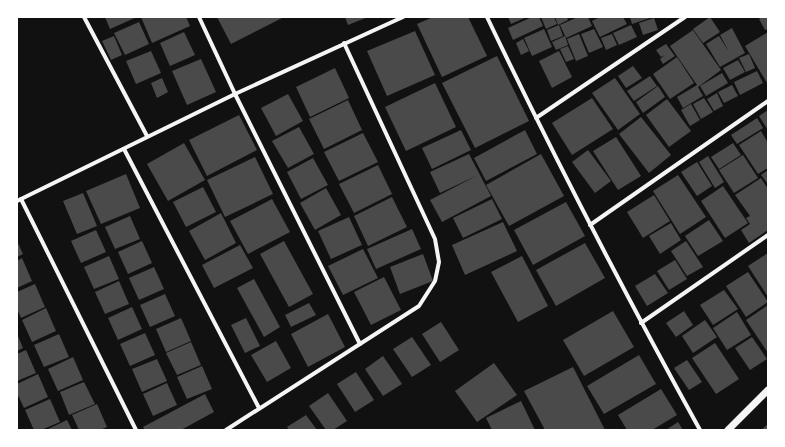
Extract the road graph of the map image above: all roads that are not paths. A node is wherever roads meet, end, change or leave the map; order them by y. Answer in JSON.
{"nodes":[{"id":1,"x":84,"y":17,"type":"edge"},
{"id":2,"x":199,"y":17,"type":"edge"},
{"id":3,"x":403,"y":17,"type":"edge"},
{"id":4,"x":487,"y":17,"type":"edge"},
{"id":5,"x":684,"y":17,"type":"edge"},
{"id":6,"x":344,"y":43,"type":"junction"},
{"id":7,"x":235,"y":94,"type":"junction"},
{"id":8,"x":768,"y":101,"type":"edge"},
{"id":9,"x":536,"y":118,"type":"junction"},
{"id":10,"x":147,"y":136,"type":"junction"},
{"id":11,"x":124,"y":148,"type":"junction"},
{"id":12,"x":19,"y":200,"type":"edge"},
{"id":13,"x":590,"y":225,"type":"junction"},
{"id":14,"x":768,"y":235,"type":"edge"},
{"id":15,"x":640,"y":322,"type":"junction"},
{"id":16,"x":360,"y":344,"type":"junction"},
{"id":17,"x":768,"y":390,"type":"edge"},
{"id":18,"x":259,"y":408,"type":"junction"},
{"id":19,"x":136,"y":430,"type":"edge"},
{"id":20,"x":226,"y":430,"type":"edge"},
{"id":21,"x":700,"y":430,"type":"edge"},
{"id":22,"x":728,"y":430,"type":"edge"}],
"edges":[{"from":1,"to":10,"type":"street"},
{"from":2,"to":7,"type":"street"},
{"from":3,"to":6,"type":"street"},
{"from":4,"to":9,"type":"street"},
{"from":5,"to":9,"type":"street"},
{"from":6,"to":7,"type":"street"},
{"from":6,"to":16,"type":"street"},
{"from":7,"to":10,"type":"street"},
{"from":7,"to":16,"type":"street"},
{"from":8,"to":13,"type":"street"},
{"from":9,"to":13,"type":"street"},
{"from":10,"to":11,"type":"street"},
{"from":11,"to":12,"type":"street"},
{"from":11,"to":18,"type":"street"},
{"from":12,"to":19,"type":"street"},
{"from":13,"to":15,"type":"street"},
{"from":14,"to":15,"type":"street"},
{"from":15,"to":21,"type":"street"},
{"from":16,"to":18,"type":"street"},
{"from":17,"to":22,"type":"street"},
{"from":18,"to":20,"type":"street"}]}
